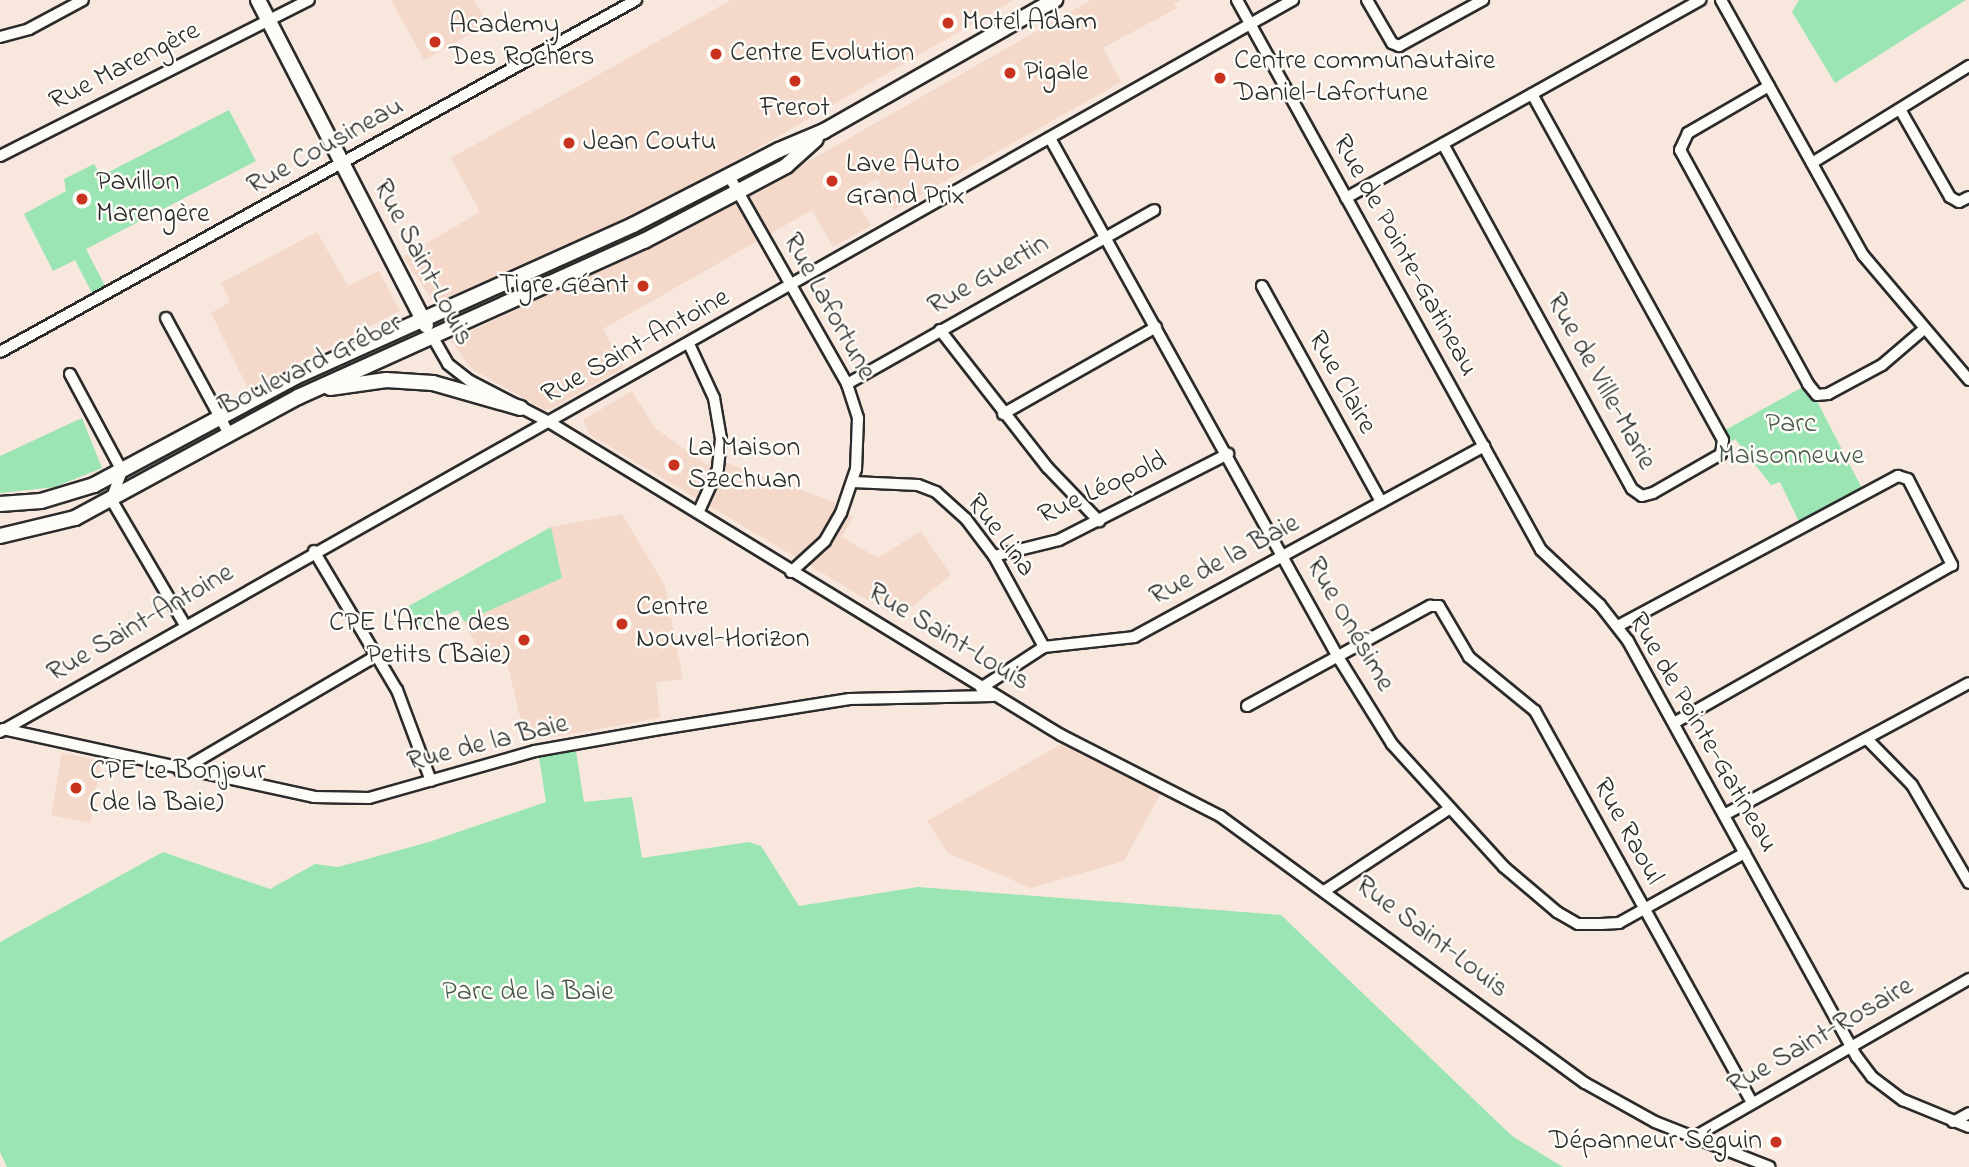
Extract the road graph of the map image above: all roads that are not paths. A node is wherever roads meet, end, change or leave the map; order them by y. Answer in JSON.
{"nodes":[{"id":1,"x":83,"y":0,"type":"edge"},
{"id":2,"x":258,"y":0,"type":"edge"},
{"id":3,"x":309,"y":0,"type":"edge"},
{"id":4,"x":636,"y":0,"type":"edge"},
{"id":5,"x":1055,"y":0,"type":"edge"},
{"id":6,"x":1237,"y":0,"type":"edge"},
{"id":7,"x":1293,"y":0,"type":"edge"},
{"id":8,"x":1367,"y":0,"type":"edge"},
{"id":9,"x":1483,"y":0,"type":"edge"},
{"id":10,"x":1700,"y":0,"type":"edge"},
{"id":11,"x":1721,"y":0,"type":"edge"},
{"id":12,"x":270,"y":22,"type":"junction"},
{"id":13,"x":1251,"y":24,"type":"junction"},
{"id":14,"x":0,"y":37,"type":"edge"},
{"id":15,"x":1969,"y":66,"type":"edge"},
{"id":16,"x":1769,"y":86,"type":"junction"},
{"id":17,"x":1532,"y":94,"type":"junction"},
{"id":18,"x":1901,"y":111,"type":"junction"},
{"id":19,"x":824,"y":131,"type":"junction"},
{"id":20,"x":1051,"y":140,"type":"junction"},
{"id":21,"x":1443,"y":144,"type":"junction"},
{"id":22,"x":0,"y":156,"type":"edge"},
{"id":23,"x":1812,"y":163,"type":"junction"},
{"id":24,"x":341,"y":164,"type":"junction"},
{"id":25,"x":729,"y":176,"type":"junction"},
{"id":26,"x":738,"y":193,"type":"junction"},
{"id":27,"x":1969,"y":197,"type":"edge"},
{"id":28,"x":1346,"y":198,"type":"junction"},
{"id":29,"x":1154,"y":209,"type":"dead end"},
{"id":30,"x":1106,"y":236,"type":"junction"},
{"id":31,"x":1262,"y":286,"type":"dead end"},
{"id":32,"x":792,"y":287,"type":"junction"},
{"id":33,"x":166,"y":318,"type":"dead end"},
{"id":34,"x":423,"y":319,"type":"junction"},
{"id":35,"x":1156,"y":327,"type":"junction"},
{"id":36,"x":1924,"y":329,"type":"junction"},
{"id":37,"x":940,"y":330,"type":"junction"},
{"id":38,"x":432,"y":336,"type":"junction"},
{"id":39,"x":689,"y":344,"type":"junction"},
{"id":40,"x":0,"y":352,"type":"edge"},
{"id":41,"x":70,"y":374,"type":"dead end"},
{"id":42,"x":1969,"y":380,"type":"edge"},
{"id":43,"x":847,"y":384,"type":"junction"},
{"id":44,"x":298,"y":397,"type":"junction"},
{"id":45,"x":521,"y":408,"type":"junction"},
{"id":46,"x":1003,"y":414,"type":"junction"},
{"id":47,"x":220,"y":416,"type":"junction"},
{"id":48,"x":549,"y":422,"type":"junction"},
{"id":49,"x":228,"y":432,"type":"junction"},
{"id":50,"x":1484,"y":446,"type":"junction"},
{"id":51,"x":1228,"y":454,"type":"junction"},
{"id":52,"x":122,"y":471,"type":"junction"},
{"id":53,"x":853,"y":482,"type":"junction"},
{"id":54,"x":111,"y":499,"type":"junction"},
{"id":55,"x":1381,"y":502,"type":"junction"},
{"id":56,"x":0,"y":504,"type":"edge"},
{"id":57,"x":698,"y":513,"type":"junction"},
{"id":58,"x":1099,"y":521,"type":"junction"},
{"id":59,"x":0,"y":536,"type":"edge"},
{"id":60,"x":314,"y":551,"type":"junction"},
{"id":61,"x":995,"y":556,"type":"junction"},
{"id":62,"x":1284,"y":556,"type":"junction"},
{"id":63,"x":791,"y":572,"type":"junction"},
{"id":64,"x":185,"y":625,"type":"junction"},
{"id":65,"x":1618,"y":626,"type":"junction"},
{"id":66,"x":1044,"y":648,"type":"junction"},
{"id":67,"x":376,"y":656,"type":"junction"},
{"id":68,"x":1338,"y":657,"type":"junction"},
{"id":69,"x":1969,"y":682,"type":"edge"},
{"id":70,"x":981,"y":688,"type":"junction"},
{"id":71,"x":993,"y":696,"type":"junction"},
{"id":72,"x":1247,"y":706,"type":"dead end"},
{"id":73,"x":1674,"y":723,"type":"junction"},
{"id":74,"x":1,"y":730,"type":"edge"},
{"id":75,"x":1867,"y":738,"type":"junction"},
{"id":76,"x":180,"y":771,"type":"junction"},
{"id":77,"x":431,"y":781,"type":"junction"},
{"id":78,"x":1449,"y":809,"type":"junction"},
{"id":79,"x":1724,"y":815,"type":"junction"},
{"id":80,"x":1745,"y":853,"type":"junction"},
{"id":81,"x":1969,"y":883,"type":"edge"},
{"id":82,"x":1326,"y":890,"type":"junction"},
{"id":83,"x":1643,"y":909,"type":"junction"},
{"id":84,"x":1969,"y":979,"type":"edge"},
{"id":85,"x":1850,"y":1046,"type":"junction"},
{"id":86,"x":1751,"y":1101,"type":"junction"},
{"id":87,"x":1969,"y":1113,"type":"edge"},
{"id":88,"x":1953,"y":1122,"type":"junction"},
{"id":89,"x":1969,"y":1127,"type":"edge"},
{"id":90,"x":1696,"y":1136,"type":"junction"},
{"id":91,"x":1770,"y":1167,"type":"edge"}],
"edges":[{"from":1,"to":14,"type":"street"},
{"from":2,"to":12,"type":"main road","name":"Rue Saint-Louis"},
{"from":3,"to":12,"type":"street","name":"Rue Marengère"},
{"from":4,"to":24,"type":"street","name":"Rue Cousineau"},
{"from":5,"to":19,"type":"main road","name":"Boulevard Gréber"},
{"from":6,"to":13,"type":"street","name":"Rue de Pointe-Gatineau"},
{"from":7,"to":13,"type":"street","name":"Rue Saint-Antoine"},
{"from":8,"to":9,"type":"street"},
{"from":10,"to":17,"type":"street"},
{"from":11,"to":16,"type":"street"},
{"from":12,"to":22,"type":"street","name":"Rue Marengère"},
{"from":12,"to":24,"type":"main road","name":"Rue Saint-Louis"},
{"from":13,"to":20,"type":"street","name":"Rue Saint-Antoine"},
{"from":13,"to":28,"type":"street","name":"Rue de Pointe-Gatineau"},
{"from":15,"to":18,"type":"street"},
{"from":16,"to":23,"type":"street"},
{"from":16,"to":36,"type":"street"},
{"from":17,"to":21,"type":"street"},
{"from":17,"to":21,"type":"street","name":"Rue de Ville-Marie"},
{"from":18,"to":23,"type":"street"},
{"from":18,"to":27,"type":"street"},
{"from":19,"to":25,"type":"main road","name":"Boulevard Gréber"},
{"from":19,"to":26,"type":"main road","name":"Boulevard Gréber"},
{"from":20,"to":30,"type":"street","name":"Rue Onésime"},
{"from":20,"to":32,"type":"street","name":"Rue Saint-Antoine"},
{"from":21,"to":28,"type":"street"},
{"from":23,"to":36,"type":"street"},
{"from":24,"to":34,"type":"main road","name":"Rue Saint-Louis"},
{"from":24,"to":40,"type":"street","name":"Rue Cousineau"},
{"from":25,"to":26,"type":"street","name":"Rue Lafortune"},
{"from":25,"to":34,"type":"main road","name":"Boulevard Gréber"},
{"from":26,"to":32,"type":"street","name":"Rue Lafortune"},
{"from":26,"to":38,"type":"main road","name":"Boulevard Gréber"},
{"from":28,"to":50,"type":"street","name":"Rue de Pointe-Gatineau"},
{"from":29,"to":30,"type":"street","name":"Rue Guertin"},
{"from":30,"to":35,"type":"street","name":"Rue Onésime"},
{"from":30,"to":37,"type":"street","name":"Rue Guertin"},
{"from":31,"to":55,"type":"street","name":"Rue Claire"},
{"from":32,"to":39,"type":"street","name":"Rue Saint-Antoine"},
{"from":32,"to":43,"type":"street","name":"Rue Lafortune"},
{"from":33,"to":47,"type":"street"},
{"from":34,"to":38,"type":"main road","name":"Rue Saint-Louis"},
{"from":34,"to":47,"type":"main road","name":"Boulevard Gréber"},
{"from":35,"to":46,"type":"street"},
{"from":35,"to":51,"type":"street","name":"Rue Onésime"},
{"from":36,"to":42,"type":"street"},
{"from":37,"to":43,"type":"street","name":"Rue Guertin"},
{"from":37,"to":46,"type":"street"},
{"from":38,"to":44,"type":"main road","name":"Boulevard Gréber"},
{"from":38,"to":45,"type":"street","name":"Rue Saint-Louis"},
{"from":39,"to":48,"type":"street","name":"Rue Saint-Antoine"},
{"from":39,"to":57,"type":"street"},
{"from":41,"to":52,"type":"street"},
{"from":43,"to":53,"type":"street","name":"Rue Lafortune"},
{"from":44,"to":45,"type":"main road"},
{"from":44,"to":49,"type":"main road","name":"Boulevard Gréber"},
{"from":45,"to":48,"type":"street","name":"Rue Saint-Louis"},
{"from":46,"to":58,"type":"street"},
{"from":47,"to":49,"type":"street"},
{"from":47,"to":52,"type":"main road","name":"Boulevard Gréber"},
{"from":48,"to":57,"type":"street","name":"Rue Saint-Louis"},
{"from":48,"to":60,"type":"street","name":"Rue Saint-Antoine"},
{"from":49,"to":54,"type":"main road","name":"Boulevard Gréber"},
{"from":50,"to":55,"type":"street","name":"Rue de la Baie"},
{"from":50,"to":65,"type":"street","name":"Rue de Pointe-Gatineau"},
{"from":51,"to":58,"type":"street","name":"Rue Léopold"},
{"from":51,"to":62,"type":"street","name":"Rue Onésime"},
{"from":52,"to":54,"type":"street"},
{"from":52,"to":56,"type":"main road","name":"Boulevard Gréber"},
{"from":53,"to":61,"type":"street","name":"Rue Lina"},
{"from":53,"to":63,"type":"street","name":"Rue Lafortune"},
{"from":54,"to":59,"type":"main road","name":"Boulevard Gréber"},
{"from":54,"to":64,"type":"street"},
{"from":55,"to":62,"type":"street","name":"Rue de la Baie"},
{"from":57,"to":63,"type":"street","name":"Rue Saint-Louis"},
{"from":58,"to":61,"type":"street","name":"Rue Léopold"},
{"from":60,"to":64,"type":"street","name":"Rue Saint-Antoine"},
{"from":60,"to":67,"type":"street"},
{"from":61,"to":66,"type":"street","name":"Rue Lina"},
{"from":62,"to":66,"type":"street","name":"Rue de la Baie"},
{"from":62,"to":68,"type":"street","name":"Rue Onésime"},
{"from":63,"to":70,"type":"street","name":"Rue Saint-Louis"},
{"from":64,"to":74,"type":"street","name":"Rue Saint-Antoine"},
{"from":65,"to":73,"type":"street","name":"Rue de Pointe-Gatineau"},
{"from":65,"to":73,"type":"street"},
{"from":66,"to":70,"type":"street","name":"Rue de la Baie"},
{"from":67,"to":76,"type":"street"},
{"from":67,"to":77,"type":"street"},
{"from":68,"to":72,"type":"street"},
{"from":68,"to":78,"type":"street","name":"Rue Onésime"},
{"from":68,"to":83,"type":"street","name":"Rue Raoul"},
{"from":69,"to":75,"type":"street"},
{"from":70,"to":71,"type":"street","name":"Rue Saint-Louis"},
{"from":71,"to":77,"type":"street","name":"Rue de la Baie"},
{"from":71,"to":82,"type":"street","name":"Rue Saint-Louis"},
{"from":73,"to":79,"type":"street","name":"Rue de Pointe-Gatineau"},
{"from":74,"to":76,"type":"street","name":"Rue de la Baie"},
{"from":75,"to":79,"type":"street"},
{"from":75,"to":81,"type":"street"},
{"from":76,"to":77,"type":"street","name":"Rue de la Baie"},
{"from":78,"to":82,"type":"street"},
{"from":78,"to":83,"type":"street","name":"Rue Onésime"},
{"from":79,"to":80,"type":"street","name":"Rue de Pointe-Gatineau"},
{"from":80,"to":83,"type":"street","name":"Rue Onésime"},
{"from":80,"to":85,"type":"street","name":"Rue de Pointe-Gatineau"},
{"from":82,"to":90,"type":"street","name":"Rue Saint-Louis"},
{"from":83,"to":86,"type":"street","name":"Rue Raoul"},
{"from":84,"to":85,"type":"street","name":"Rue Saint-Rosaire"},
{"from":85,"to":86,"type":"street","name":"Rue Saint-Rosaire"},
{"from":85,"to":88,"type":"street","name":"Rue de Pointe-Gatineau"},
{"from":86,"to":90,"type":"street","name":"Rue Saint-Rosaire"},
{"from":87,"to":88,"type":"street"},
{"from":88,"to":89,"type":"street","name":"Rue de Pointe-Gatineau"},
{"from":90,"to":91,"type":"street","name":"Rue Saint-Louis"}]}
